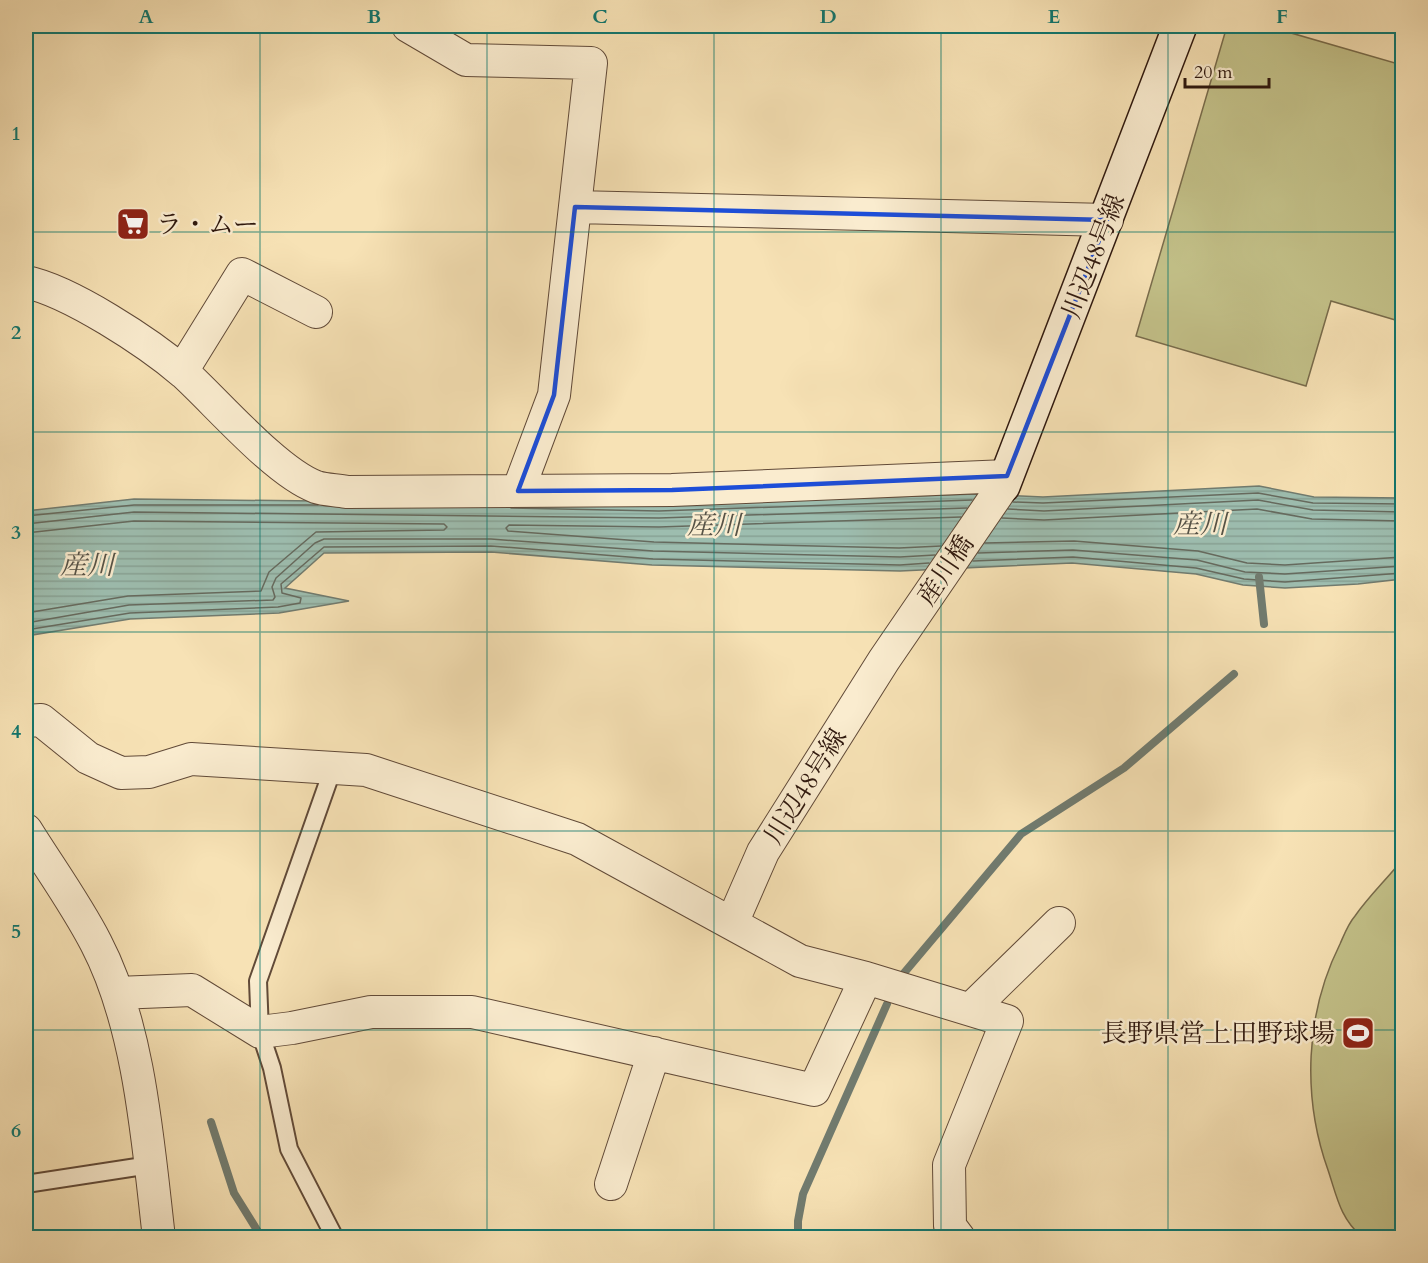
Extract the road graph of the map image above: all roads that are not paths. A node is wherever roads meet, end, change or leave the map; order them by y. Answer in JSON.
{"nodes":[{"id":1,"x":408,"y":26,"type":"edge"},
{"id":2,"x":1180,"y":26,"type":"edge"},
{"id":3,"x":575,"y":207,"type":"junction"},
{"id":4,"x":1107,"y":220,"type":"junction"},
{"id":5,"x":26,"y":282,"type":"edge"},
{"id":6,"x":316,"y":312,"type":"dead end"},
{"id":7,"x":182,"y":371,"type":"junction"},
{"id":8,"x":1005,"y":481,"type":"junction"},
{"id":9,"x":518,"y":491,"type":"junction"},
{"id":10,"x":888,"y":654,"type":"joint"},
{"id":11,"x":26,"y":721,"type":"edge"},
{"id":12,"x":333,"y":768,"type":"junction"},
{"id":13,"x":26,"y":830,"type":"edge"},
{"id":14,"x":40,"y":877,"type":"edge"},
{"id":15,"x":732,"y":923,"type":"junction"},
{"id":16,"x":1059,"y":923,"type":"dead end"},
{"id":17,"x":866,"y":978,"type":"junction"},
{"id":18,"x":117,"y":993,"type":"junction"},
{"id":19,"x":971,"y":1009,"type":"junction"},
{"id":20,"x":260,"y":1032,"type":"junction"},
{"id":21,"x":654,"y":1053,"type":"junction"},
{"id":22,"x":150,"y":1166,"type":"junction"},
{"id":23,"x":26,"y":1184,"type":"edge"},
{"id":24,"x":611,"y":1184,"type":"dead end"},
{"id":25,"x":159,"y":1238,"type":"edge"},
{"id":26,"x":335,"y":1238,"type":"edge"},
{"id":27,"x":959,"y":1238,"type":"edge"}],
"edges":[{"from":1,"to":3,"type":"street"},
{"from":2,"to":4,"type":"street","name":"川辺48号線"},
{"from":3,"to":4,"type":"street"},
{"from":3,"to":9,"type":"street"},
{"from":4,"to":8,"type":"street","name":"川辺48号線"},
{"from":5,"to":7,"type":"street"},
{"from":6,"to":7,"type":"street"},
{"from":7,"to":9,"type":"street"},
{"from":8,"to":9,"type":"street"},
{"from":8,"to":10,"type":"street","name":"産川橋"},
{"from":10,"to":15,"type":"street","name":"川辺48号線"},
{"from":11,"to":12,"type":"street"},
{"from":12,"to":15,"type":"street"},
{"from":12,"to":20,"type":"lane"},
{"from":13,"to":14,"type":"street"},
{"from":14,"to":18,"type":"street"},
{"from":15,"to":17,"type":"street"},
{"from":16,"to":19,"type":"street"},
{"from":17,"to":19,"type":"street"},
{"from":17,"to":21,"type":"street"},
{"from":18,"to":20,"type":"street"},
{"from":18,"to":22,"type":"street"},
{"from":19,"to":27,"type":"street"},
{"from":20,"to":21,"type":"street"},
{"from":20,"to":26,"type":"lane"},
{"from":21,"to":24,"type":"street"},
{"from":22,"to":23,"type":"lane"},
{"from":22,"to":25,"type":"street"}]}
